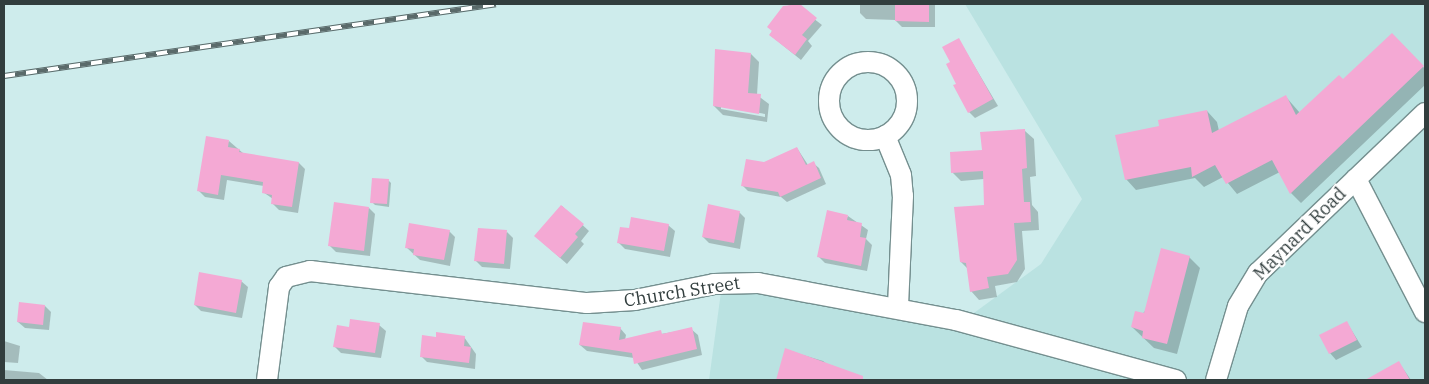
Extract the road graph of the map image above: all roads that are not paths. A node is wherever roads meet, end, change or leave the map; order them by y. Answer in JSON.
{"nodes":[{"id":1,"x":1425,"y":113,"type":"edge"},
{"id":2,"x":885,"y":136,"type":"dead end"},
{"id":3,"x":1356,"y":179,"type":"junction"},
{"id":4,"x":898,"y":308,"type":"junction"},
{"id":5,"x":1425,"y":312,"type":"edge"},
{"id":6,"x":268,"y":380,"type":"edge"},
{"id":7,"x":1176,"y":380,"type":"edge"},
{"id":8,"x":1216,"y":380,"type":"edge"}],
"edges":[{"from":1,"to":3,"type":"street","name":"Maynard Road"},
{"from":2,"to":4,"type":"street"},
{"from":3,"to":5,"type":"street"},
{"from":3,"to":8,"type":"street","name":"Maynard Road"},
{"from":4,"to":6,"type":"street","name":"Church Street"},
{"from":4,"to":7,"type":"street","name":"Church Street"}]}
